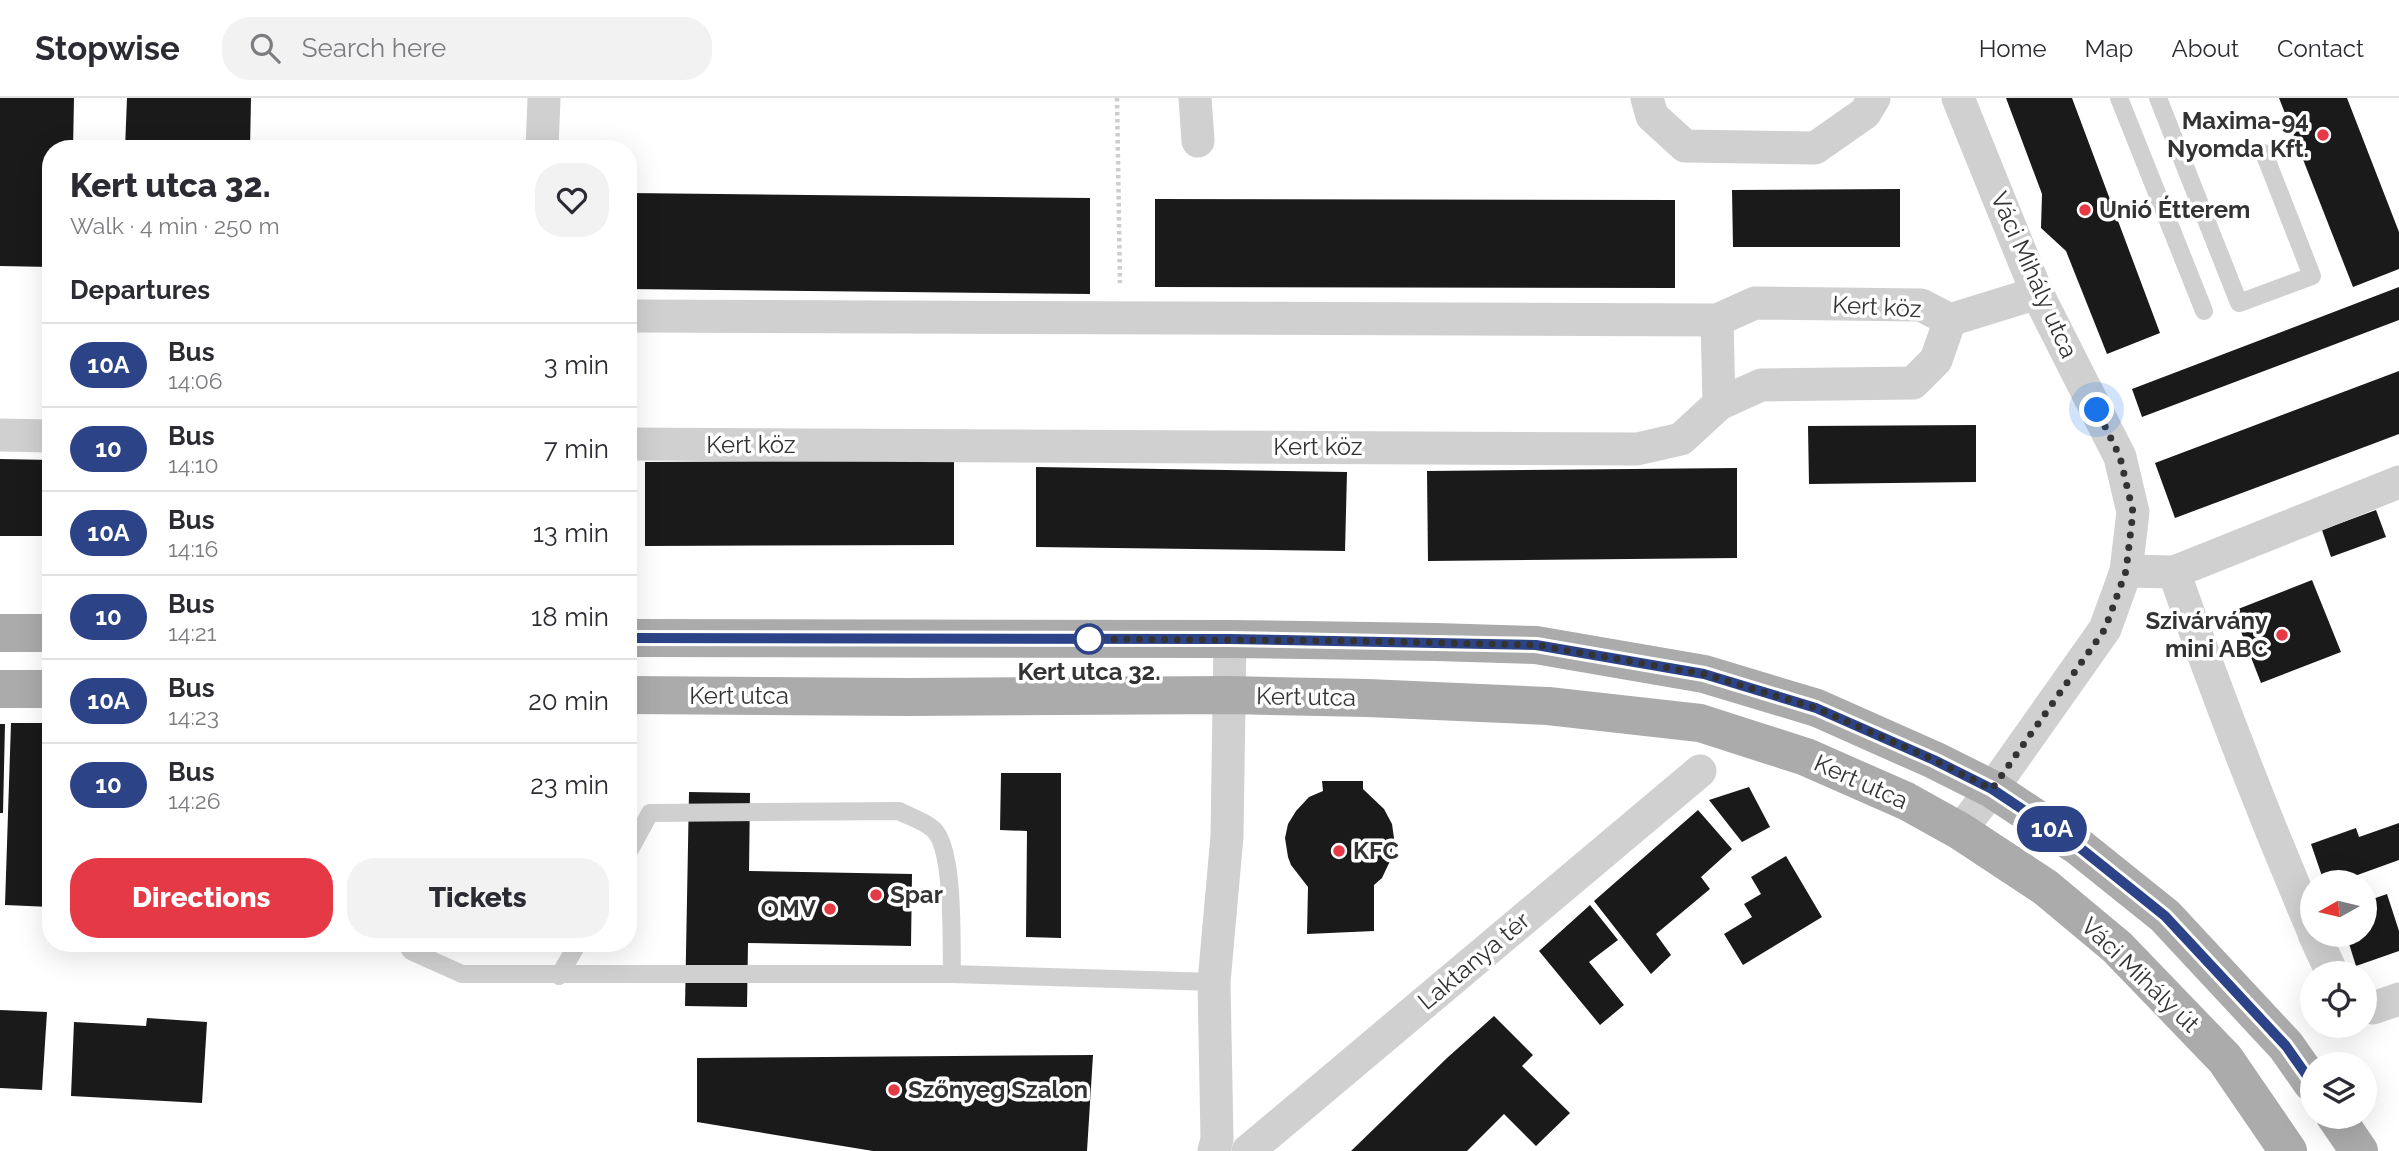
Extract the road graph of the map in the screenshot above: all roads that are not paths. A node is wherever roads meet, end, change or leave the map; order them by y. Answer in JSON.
{"nodes":[{"id":1,"x":544,"y":98,"type":"edge"},
{"id":2,"x":1195,"y":98,"type":"edge"},
{"id":3,"x":1647,"y":98,"type":"edge"},
{"id":4,"x":1874,"y":98,"type":"edge"},
{"id":5,"x":1958,"y":98,"type":"edge"},
{"id":6,"x":2119,"y":98,"type":"edge"},
{"id":7,"x":2158,"y":98,"type":"edge"},
{"id":8,"x":542,"y":140,"type":"edge"},
{"id":9,"x":1198,"y":141,"type":"dead end"},
{"id":10,"x":2264,"y":153,"type":"dead end"},
{"id":11,"x":2037,"y":293,"type":"junction"},
{"id":12,"x":2204,"y":311,"type":"dead end"},
{"id":13,"x":637,"y":316,"type":"edge"},
{"id":14,"x":1717,"y":320,"type":"junction"},
{"id":15,"x":1950,"y":320,"type":"junction"},
{"id":16,"x":1719,"y":404,"type":"junction"},
{"id":17,"x":0,"y":435,"type":"edge"},
{"id":18,"x":42,"y":436,"type":"edge"},
{"id":19,"x":637,"y":444,"type":"edge"},
{"id":20,"x":2399,"y":482,"type":"edge"},
{"id":21,"x":2126,"y":571,"type":"junction"},
{"id":22,"x":2174,"y":572,"type":"junction"},
{"id":23,"x":0,"y":633,"type":"edge"},
{"id":24,"x":42,"y":633,"type":"edge"},
{"id":25,"x":637,"y":638,"type":"edge"},
{"id":26,"x":1230,"y":639,"type":"junction"},
{"id":27,"x":0,"y":689,"type":"edge"},
{"id":28,"x":42,"y":689,"type":"edge"},
{"id":29,"x":637,"y":695,"type":"edge"},
{"id":30,"x":1229,"y":695,"type":"junction"},
{"id":31,"x":1700,"y":771,"type":"dead end"},
{"id":32,"x":1992,"y":789,"type":"junction"},
{"id":33,"x":1960,"y":831,"type":"junction"},
{"id":34,"x":637,"y":837,"type":"edge"},
{"id":35,"x":2300,"y":899,"type":"edge"},
{"id":36,"x":413,"y":952,"type":"edge"},
{"id":37,"x":573,"y":952,"type":"edge"},
{"id":38,"x":952,"y":974,"type":"junction"},
{"id":39,"x":559,"y":975,"type":"junction"},
{"id":40,"x":1214,"y":982,"type":"junction"},
{"id":41,"x":2399,"y":999,"type":"edge"},
{"id":42,"x":2377,"y":1007,"type":"edge"},
{"id":43,"x":2300,"y":1066,"type":"edge"},
{"id":44,"x":2344,"y":1129,"type":"edge"},
{"id":45,"x":1214,"y":1151,"type":"edge"},
{"id":46,"x":1248,"y":1151,"type":"edge"},
{"id":47,"x":2288,"y":1151,"type":"edge"},
{"id":48,"x":2359,"y":1151,"type":"edge"}],
"edges":[{"from":1,"to":8,"type":"street"},
{"from":2,"to":9,"type":"street"},
{"from":3,"to":4,"type":"street"},
{"from":5,"to":11,"type":"street","name":"Váci Mihály utca"},
{"from":6,"to":12,"type":"lane"},
{"from":7,"to":10,"type":"lane"},
{"from":11,"to":15,"type":"street","name":"Kert köz"},
{"from":11,"to":21,"type":"street","name":"Váci Mihály utca"},
{"from":13,"to":14,"type":"street","name":"Kert köz"},
{"from":14,"to":15,"type":"street","name":"Kert köz"},
{"from":14,"to":16,"type":"street"},
{"from":15,"to":16,"type":"street","name":"Kert köz"},
{"from":16,"to":19,"type":"street","name":"Kert köz"},
{"from":17,"to":18,"type":"street"},
{"from":20,"to":22,"type":"street"},
{"from":21,"to":22,"type":"street"},
{"from":21,"to":32,"type":"street","name":"Váci Mihály utca"},
{"from":22,"to":35,"type":"street"},
{"from":23,"to":24,"type":"main road"},
{"from":25,"to":26,"type":"main road","name":"Kert utca"},
{"from":26,"to":30,"type":"street"},
{"from":26,"to":32,"type":"main road","name":"Kert utca"},
{"from":27,"to":28,"type":"main road"},
{"from":29,"to":30,"type":"main road","name":"Kert utca"},
{"from":30,"to":33,"type":"main road","name":"Kert utca"},
{"from":30,"to":40,"type":"street"},
{"from":31,"to":46,"type":"street","name":"Laktanya tér"},
{"from":32,"to":33,"type":"street","name":"Váci Mihály utca"},
{"from":32,"to":43,"type":"main road"},
{"from":33,"to":47,"type":"main road","name":"Váci Mihály út"},
{"from":34,"to":38,"type":"lane"},
{"from":36,"to":39,"type":"lane"},
{"from":37,"to":39,"type":"lane"},
{"from":38,"to":39,"type":"lane"},
{"from":38,"to":40,"type":"lane"},
{"from":40,"to":45,"type":"street"},
{"from":41,"to":42,"type":"street"},
{"from":44,"to":48,"type":"main road"}]}
